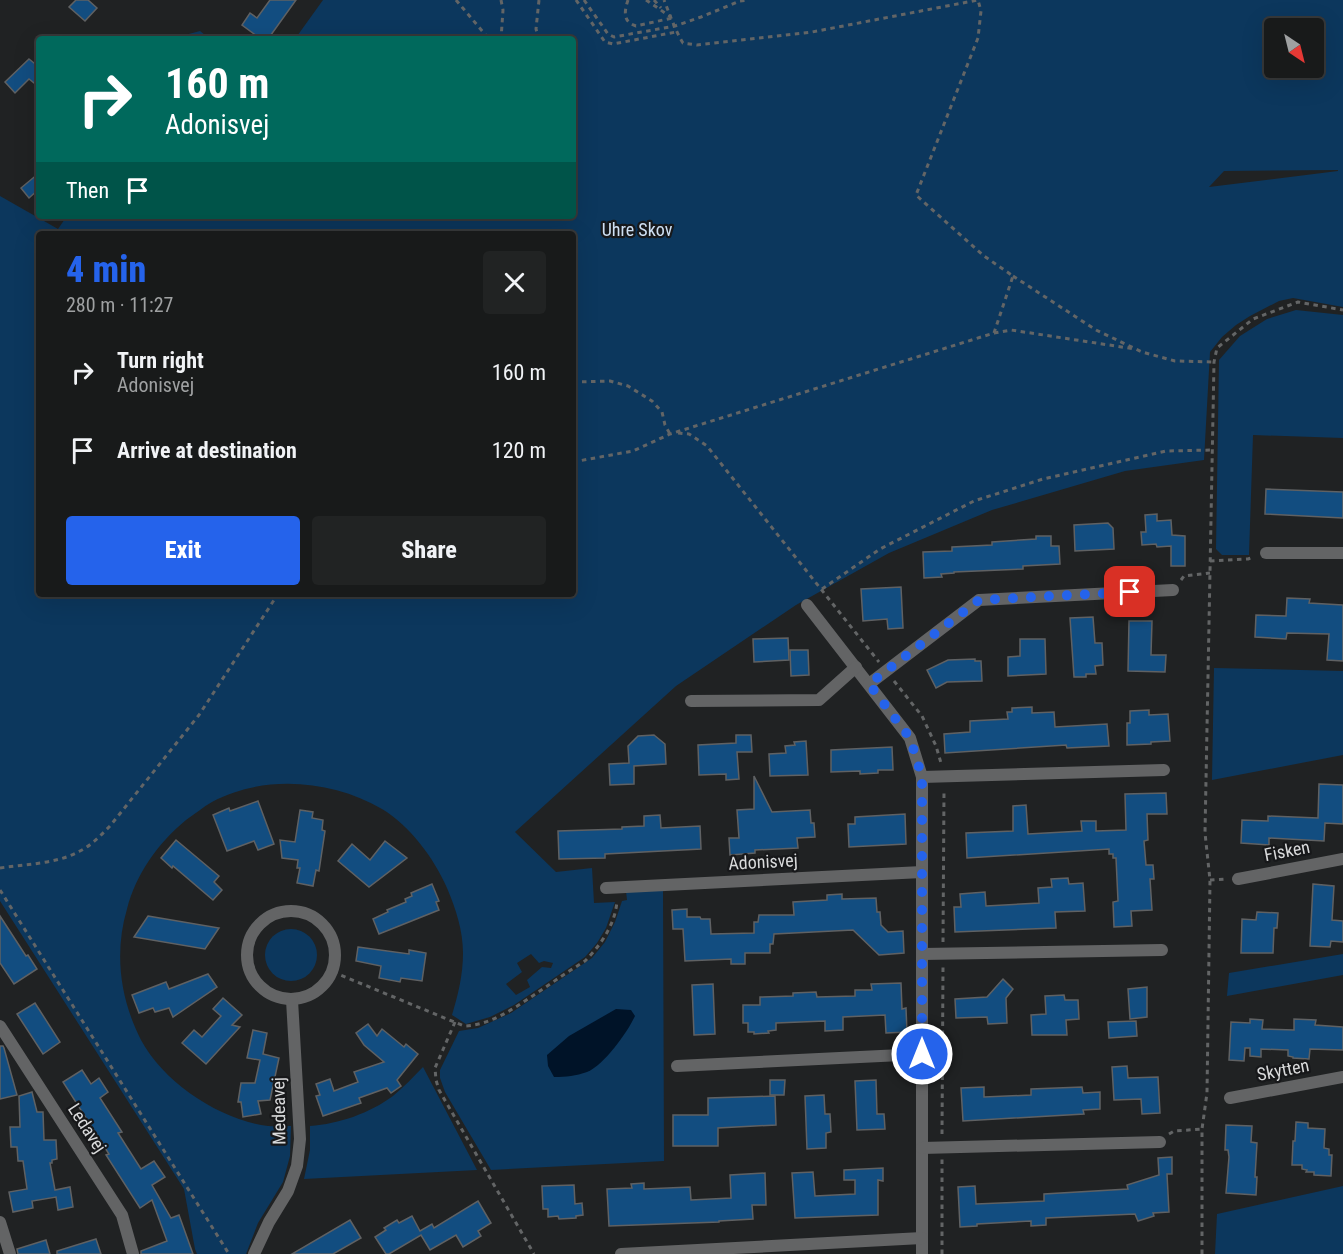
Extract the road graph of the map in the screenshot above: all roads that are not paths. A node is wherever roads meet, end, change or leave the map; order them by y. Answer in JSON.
{"nodes":[{"id":1,"x":1266,"y":553,"type":"road end"},
{"id":2,"x":1343,"y":553,"type":"edge"},
{"id":3,"x":1173,"y":590,"type":"road end"},
{"id":4,"x":807,"y":605,"type":"dead end"},
{"id":5,"x":856,"y":667,"type":"junction"},
{"id":6,"x":869,"y":684,"type":"junction"},
{"id":7,"x":691,"y":700,"type":"dead end"},
{"id":8,"x":1164,"y":770,"type":"dead end"},
{"id":9,"x":922,"y":777,"type":"junction"},
{"id":10,"x":1343,"y":859,"type":"edge"},
{"id":11,"x":922,"y":872,"type":"junction"},
{"id":12,"x":1238,"y":879,"type":"dead end"},
{"id":13,"x":610,"y":888,"type":"road end"},
{"id":14,"x":1162,"y":950,"type":"dead end"},
{"id":15,"x":922,"y":954,"type":"junction"},
{"id":16,"x":292,"y":1000,"type":"junction"},
{"id":17,"x":0,"y":1026,"type":"edge"},
{"id":18,"x":922,"y":1054,"type":"junction"},
{"id":19,"x":677,"y":1066,"type":"dead end"},
{"id":20,"x":1343,"y":1077,"type":"edge"},
{"id":21,"x":1230,"y":1098,"type":"dead end"},
{"id":22,"x":1160,"y":1142,"type":"road end"},
{"id":23,"x":922,"y":1148,"type":"junction"},
{"id":24,"x":0,"y":1222,"type":"edge"},
{"id":25,"x":922,"y":1238,"type":"junction"},
{"id":26,"x":258,"y":1252,"type":"edge"},
{"id":27,"x":10,"y":1254,"type":"edge"},
{"id":28,"x":134,"y":1254,"type":"edge"},
{"id":29,"x":621,"y":1254,"type":"edge"},
{"id":30,"x":922,"y":1254,"type":"edge"}],
"edges":[{"from":1,"to":2,"type":"street"},
{"from":3,"to":6,"type":"street"},
{"from":4,"to":5,"type":"street"},
{"from":5,"to":6,"type":"street"},
{"from":5,"to":7,"type":"street"},
{"from":6,"to":9,"type":"street"},
{"from":8,"to":9,"type":"street"},
{"from":9,"to":11,"type":"street"},
{"from":10,"to":12,"type":"street","name":"Fisken"},
{"from":11,"to":13,"type":"street","name":"Adonisvej"},
{"from":11,"to":15,"type":"street"},
{"from":14,"to":15,"type":"street"},
{"from":15,"to":18,"type":"street"},
{"from":16,"to":16,"type":"street"},
{"from":16,"to":26,"type":"street","name":"Medeavej"},
{"from":17,"to":28,"type":"street","name":"Ledavej"},
{"from":18,"to":19,"type":"street"},
{"from":18,"to":23,"type":"street"},
{"from":20,"to":21,"type":"street","name":"Skytten"},
{"from":22,"to":23,"type":"street"},
{"from":23,"to":25,"type":"street"},
{"from":24,"to":27,"type":"street"},
{"from":25,"to":29,"type":"street"},
{"from":25,"to":30,"type":"street"}]}
